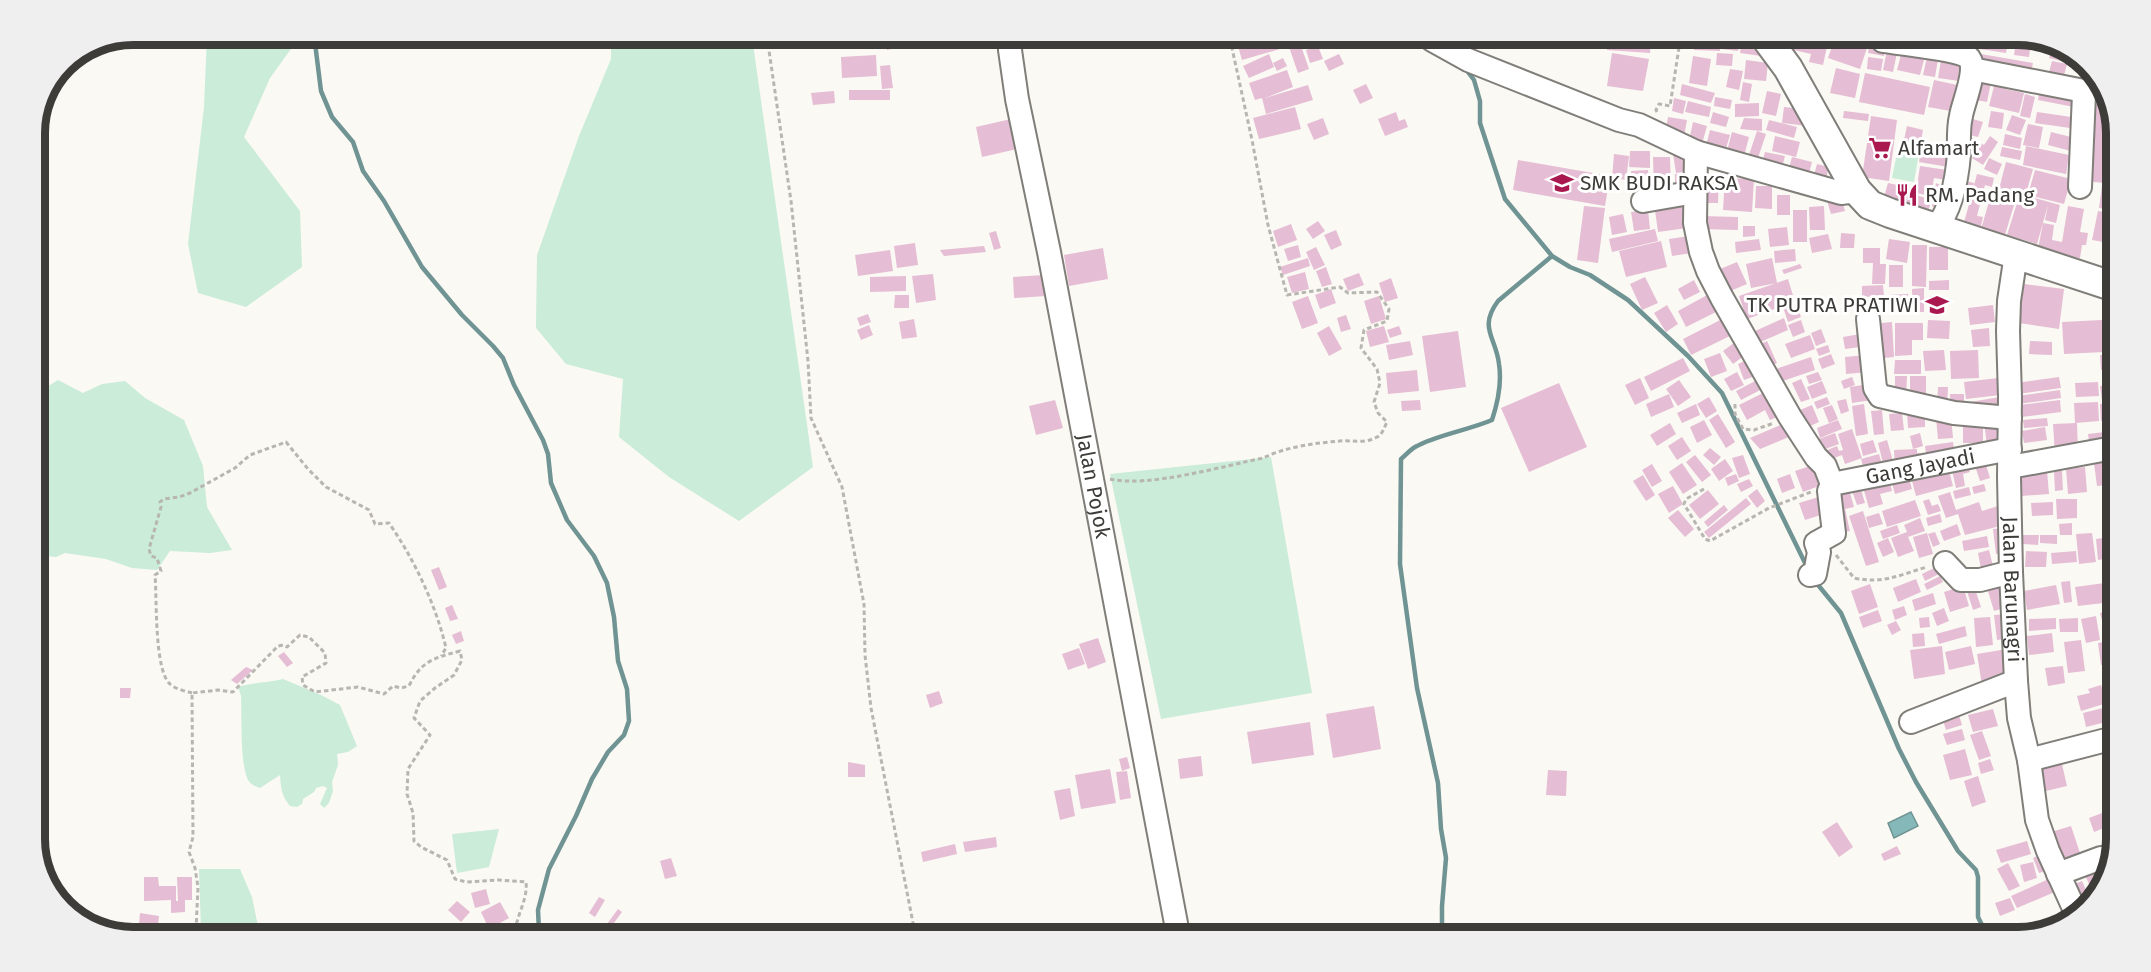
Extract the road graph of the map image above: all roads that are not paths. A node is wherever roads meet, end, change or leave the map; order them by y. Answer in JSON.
{"nodes":[{"id":1,"x":1010,"y":45,"type":"edge"},
{"id":2,"x":1441,"y":45,"type":"edge"},
{"id":3,"x":1771,"y":45,"type":"edge"},
{"id":4,"x":1936,"y":45,"type":"edge"},
{"id":5,"x":1972,"y":69,"type":"junction"},
{"id":6,"x":1696,"y":152,"type":"junction"},
{"id":7,"x":2080,"y":187,"type":"dead end"},
{"id":8,"x":1857,"y":191,"type":"junction"},
{"id":9,"x":1695,"y":192,"type":"junction"},
{"id":10,"x":1643,"y":201,"type":"dead end"},
{"id":11,"x":1936,"y":228,"type":"junction"},
{"id":12,"x":2016,"y":254,"type":"junction"},
{"id":13,"x":2106,"y":284,"type":"edge"},
{"id":14,"x":1868,"y":319,"type":"dead end"},
{"id":15,"x":2010,"y":418,"type":"junction"},
{"id":16,"x":2106,"y":449,"type":"edge"},
{"id":17,"x":2010,"y":458,"type":"junction"},
{"id":18,"x":1832,"y":484,"type":"junction"},
{"id":19,"x":1945,"y":562,"type":"road end"},
{"id":20,"x":2011,"y":572,"type":"junction"},
{"id":21,"x":1810,"y":575,"type":"dead end"},
{"id":22,"x":2016,"y":681,"type":"junction"},
{"id":23,"x":1911,"y":722,"type":"dead end"},
{"id":24,"x":2106,"y":740,"type":"edge"},
{"id":25,"x":2029,"y":760,"type":"junction"},
{"id":26,"x":2102,"y":862,"type":"edge"},
{"id":27,"x":2058,"y":874,"type":"junction"},
{"id":28,"x":2073,"y":907,"type":"edge"},
{"id":29,"x":1177,"y":927,"type":"edge"}],
"edges":[{"from":1,"to":29,"type":"street","name":"Jalan Pojok"},
{"from":2,"to":6,"type":"street"},
{"from":3,"to":8,"type":"main road"},
{"from":4,"to":5,"type":"street"},
{"from":5,"to":7,"type":"street"},
{"from":5,"to":11,"type":"street"},
{"from":6,"to":8,"type":"street"},
{"from":6,"to":9,"type":"street"},
{"from":8,"to":11,"type":"main road"},
{"from":9,"to":10,"type":"street"},
{"from":9,"to":18,"type":"street"},
{"from":11,"to":12,"type":"main road"},
{"from":12,"to":13,"type":"main road"},
{"from":12,"to":15,"type":"street","name":"Jalan Barunagri"},
{"from":14,"to":15,"type":"street"},
{"from":15,"to":17,"type":"street","name":"Jalan Barunagri"},
{"from":16,"to":17,"type":"street","name":"Gang Jayadi"},
{"from":17,"to":18,"type":"street","name":"Gang Jayadi"},
{"from":17,"to":20,"type":"street","name":"Jalan Barunagri"},
{"from":18,"to":21,"type":"street"},
{"from":19,"to":20,"type":"street"},
{"from":20,"to":22,"type":"street","name":"Jalan Barunagri"},
{"from":22,"to":23,"type":"street"},
{"from":22,"to":25,"type":"street","name":"Jalan Barunagri"},
{"from":24,"to":25,"type":"street"},
{"from":25,"to":27,"type":"street","name":"Jalan Barunagri"},
{"from":26,"to":27,"type":"street"},
{"from":27,"to":28,"type":"street","name":"Jalan Barunagri"}]}
